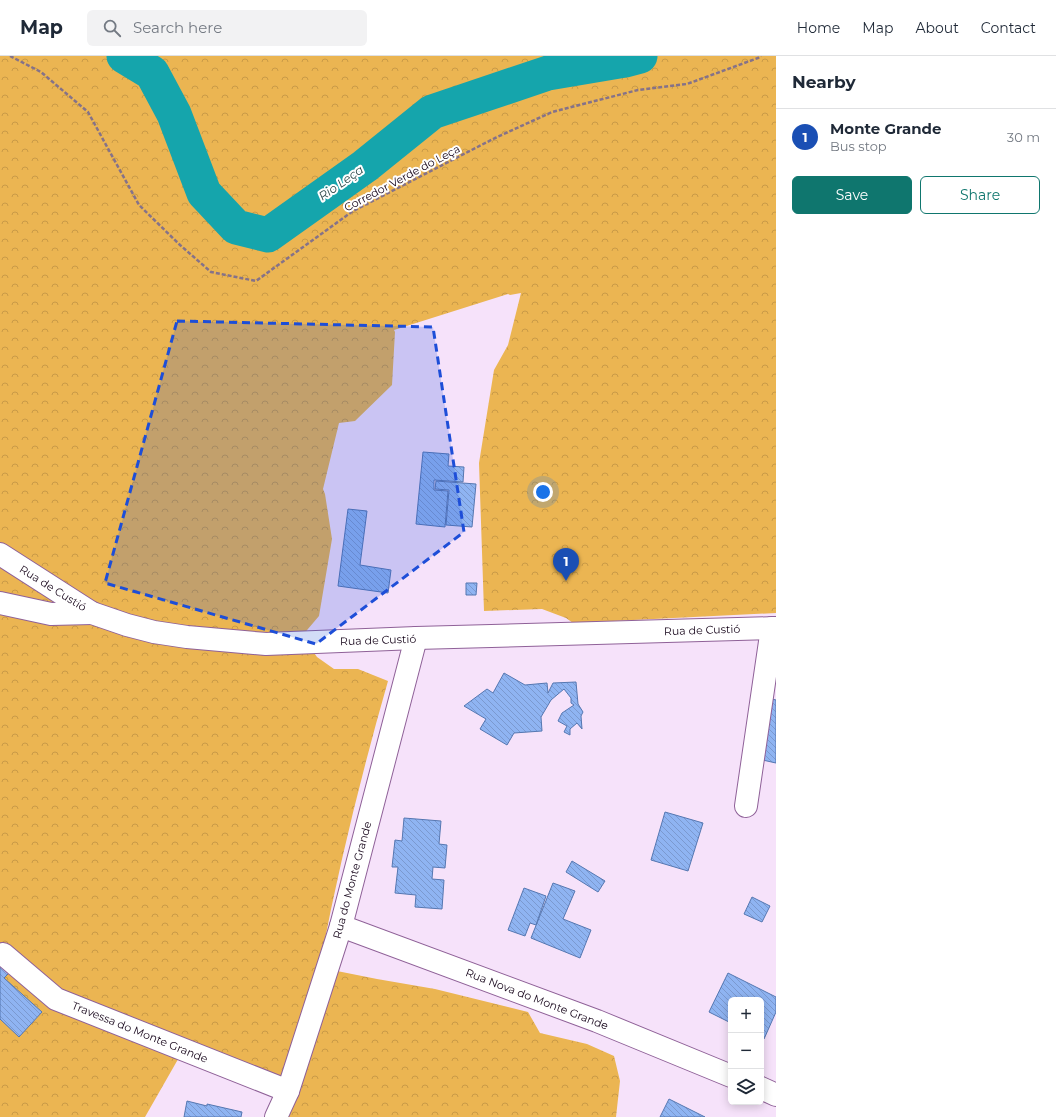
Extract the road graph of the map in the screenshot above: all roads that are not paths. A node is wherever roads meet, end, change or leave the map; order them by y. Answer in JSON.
{"nodes":[{"id":1,"x":0,"y":554,"type":"edge"},
{"id":2,"x":0,"y":603,"type":"edge"},
{"id":3,"x":92,"y":613,"type":"junction"},
{"id":4,"x":774,"y":628,"type":"edge"},
{"id":5,"x":416,"y":638,"type":"junction"},
{"id":6,"x":746,"y":806,"type":"dead end"},
{"id":7,"x":341,"y":926,"type":"junction"},
{"id":8,"x":3,"y":954,"type":"dead end"},
{"id":9,"x":728,"y":1075,"type":"edge"},
{"id":10,"x":764,"y":1089,"type":"edge"},
{"id":11,"x":288,"y":1091,"type":"junction"},
{"id":12,"x":776,"y":1094,"type":"edge"},
{"id":13,"x":276,"y":1117,"type":"edge"}],
"edges":[{"from":1,"to":3,"type":"street","name":"Rua de Custió"},
{"from":2,"to":3,"type":"street"},
{"from":3,"to":5,"type":"street","name":"Rua de Custió"},
{"from":4,"to":5,"type":"street","name":"Rua de Custió"},
{"from":4,"to":6,"type":"street"},
{"from":5,"to":7,"type":"street","name":"Rua do Monte Grande"},
{"from":7,"to":9,"type":"street","name":"Rua Nova do Monte Grande"},
{"from":7,"to":11,"type":"street","name":"Rua do Monte Grande"},
{"from":8,"to":11,"type":"street","name":"Travessa do Monte Grande"},
{"from":10,"to":12,"type":"street"},
{"from":11,"to":13,"type":"street","name":"Rua do Monte Grande"}]}
